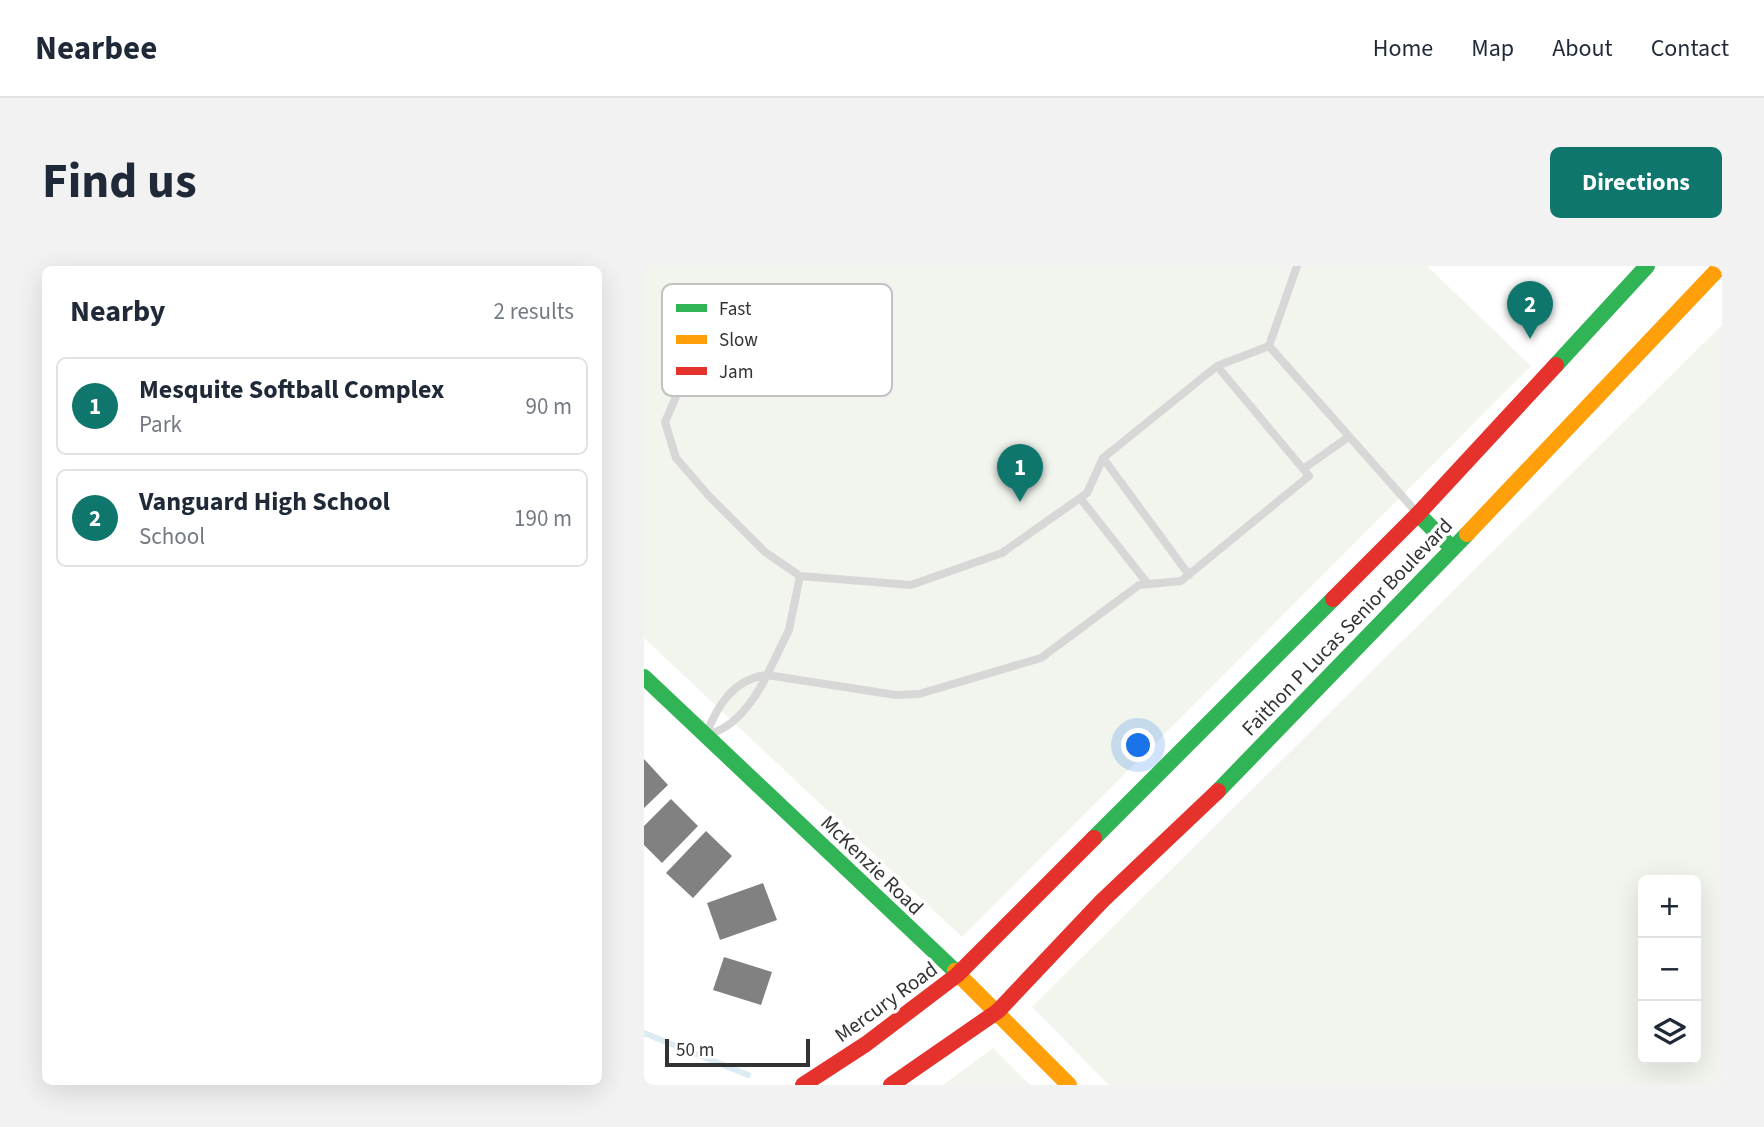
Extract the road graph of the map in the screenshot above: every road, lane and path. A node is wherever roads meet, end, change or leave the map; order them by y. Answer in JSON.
{"nodes":[{"id":1,"x":1297,"y":266,"type":"edge"},
{"id":2,"x":1647,"y":266,"type":"edge"},
{"id":3,"x":1721,"y":266,"type":"edge"},
{"id":4,"x":1269,"y":346,"type":"junction"},
{"id":5,"x":1217,"y":366,"type":"junction"},
{"id":6,"x":677,"y":396,"type":"edge"},
{"id":7,"x":1347,"y":438,"type":"junction"},
{"id":8,"x":1103,"y":458,"type":"junction"},
{"id":9,"x":1303,"y":469,"type":"junction"},
{"id":10,"x":1080,"y":498,"type":"junction"},
{"id":11,"x":1418,"y":514,"type":"junction"},
{"id":12,"x":1452,"y":548,"type":"junction"},
{"id":13,"x":1189,"y":575,"type":"junction"},
{"id":14,"x":800,"y":576,"type":"junction"},
{"id":15,"x":1148,"y":584,"type":"junction"},
{"id":16,"x":767,"y":675,"type":"junction"},
{"id":17,"x":644,"y":677,"type":"edge"},
{"id":18,"x":706,"y":735,"type":"junction"},
{"id":19,"x":957,"y":975,"type":"junction"},
{"id":20,"x":998,"y":1011,"type":"junction"},
{"id":21,"x":803,"y":1085,"type":"edge"},
{"id":22,"x":891,"y":1085,"type":"edge"},
{"id":23,"x":1069,"y":1085,"type":"edge"}],
"edges":[{"from":1,"to":4,"type":"lane"},
{"from":2,"to":11,"type":"main road","name":"Faithon P Lucas Senior Boulevard"},
{"from":3,"to":12,"type":"main road","name":"Faithon P Lucas Senior Boulevard"},
{"from":4,"to":5,"type":"lane"},
{"from":4,"to":7,"type":"lane"},
{"from":5,"to":8,"type":"lane"},
{"from":5,"to":9,"type":"lane"},
{"from":6,"to":14,"type":"lane"},
{"from":7,"to":9,"type":"lane"},
{"from":7,"to":11,"type":"lane"},
{"from":8,"to":10,"type":"lane"},
{"from":8,"to":13,"type":"lane"},
{"from":9,"to":13,"type":"lane"},
{"from":10,"to":14,"type":"lane"},
{"from":10,"to":15,"type":"lane"},
{"from":11,"to":12,"type":"main road"},
{"from":11,"to":19,"type":"main road","name":"Faithon P Lucas Senior Boulevard"},
{"from":12,"to":20,"type":"main road","name":"Faithon P Lucas Senior Boulevard"},
{"from":13,"to":15,"type":"lane"},
{"from":14,"to":16,"type":"lane"},
{"from":15,"to":16,"type":"lane"},
{"from":16,"to":18,"type":"lane"},
{"from":16,"to":18,"type":"lane"},
{"from":17,"to":18,"type":"main road","name":"McKenzie Road"},
{"from":18,"to":19,"type":"main road","name":"McKenzie Road"},
{"from":19,"to":20,"type":"main road","name":"McKenzie Road"},
{"from":19,"to":21,"type":"main road","name":"Mercury Road"},
{"from":20,"to":22,"type":"main road"},
{"from":20,"to":23,"type":"main road","name":"McKenzie Road"}]}
